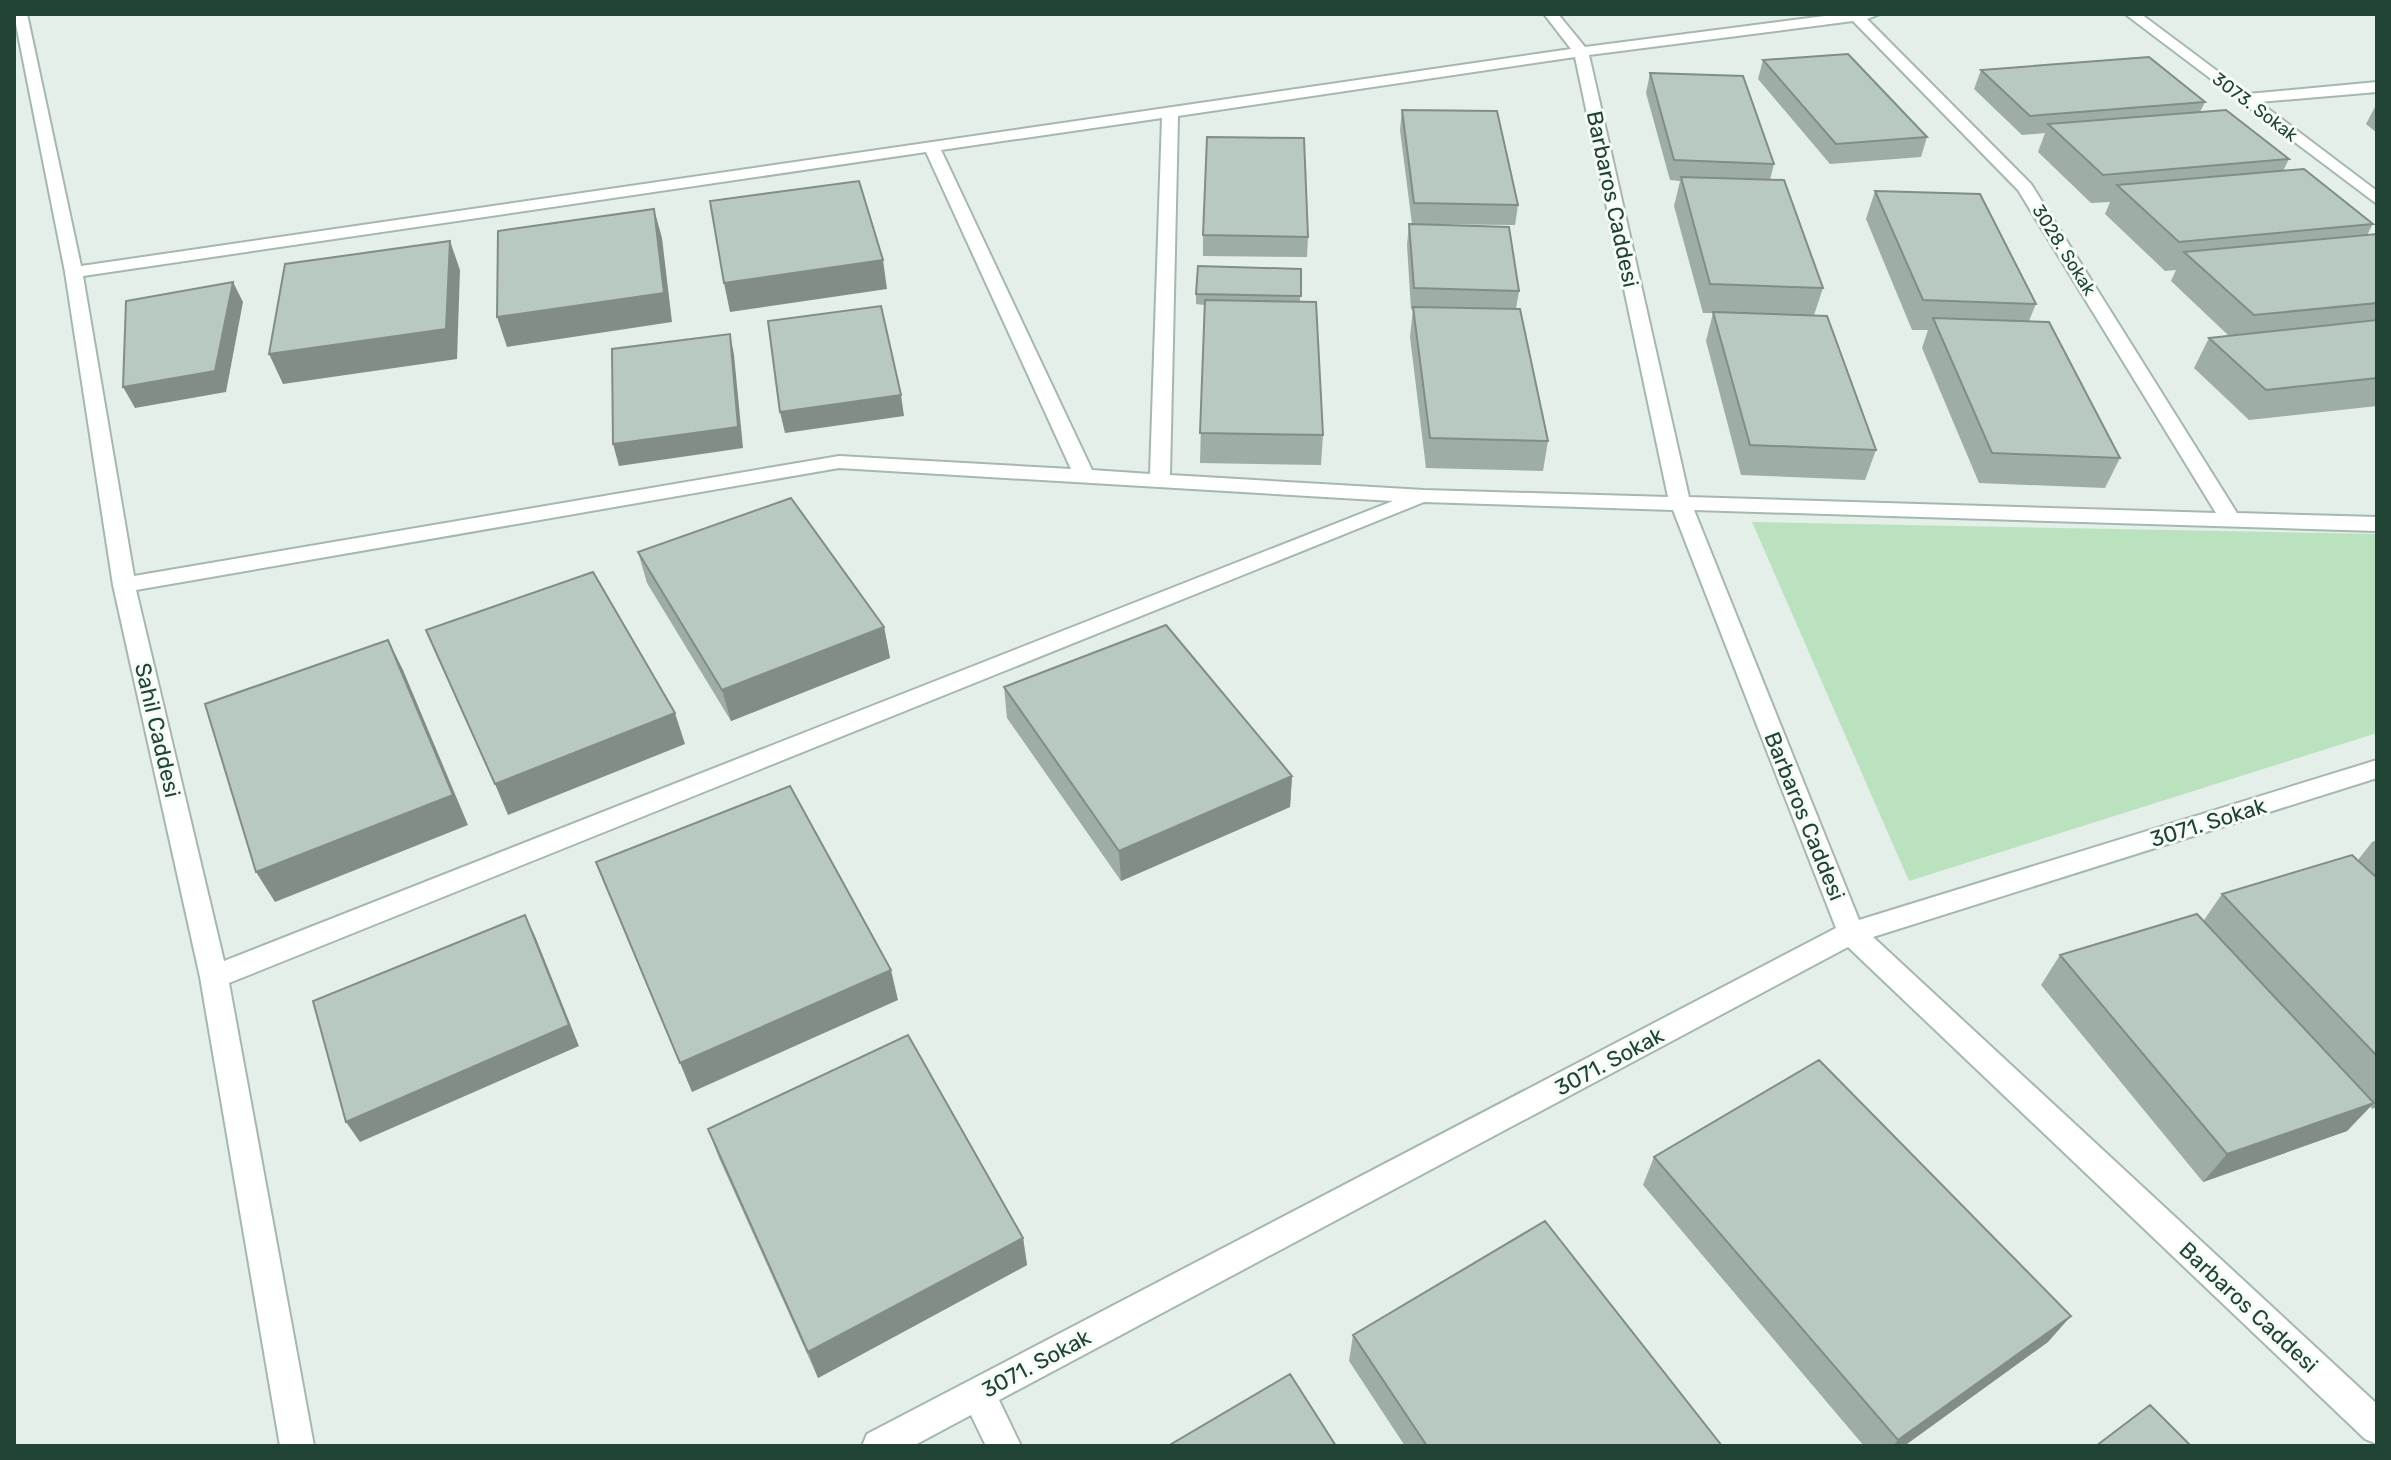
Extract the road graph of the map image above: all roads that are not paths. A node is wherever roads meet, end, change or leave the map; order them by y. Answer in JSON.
{"nodes":[{"id":1,"x":20,"y":14,"type":"edge"},
{"id":2,"x":1551,"y":14,"type":"edge"},
{"id":3,"x":2132,"y":14,"type":"edge"},
{"id":4,"x":1861,"y":15,"type":"edge"},
{"id":5,"x":1581,"y":52,"type":"junction"},
{"id":6,"x":2377,"y":87,"type":"edge"},
{"id":7,"x":2245,"y":99,"type":"junction"},
{"id":8,"x":1170,"y":114,"type":"junction"},
{"id":9,"x":932,"y":149,"type":"junction"},
{"id":10,"x":2377,"y":199,"type":"edge"},
{"id":11,"x":74,"y":272,"type":"junction"},
{"id":12,"x":1084,"y":476,"type":"junction"},
{"id":13,"x":1160,"y":481,"type":"junction"},
{"id":14,"x":1424,"y":496,"type":"junction"},
{"id":15,"x":1680,"y":502,"type":"junction"},
{"id":16,"x":2231,"y":520,"type":"junction"},
{"id":17,"x":2377,"y":524,"type":"edge"},
{"id":18,"x":124,"y":585,"type":"junction"},
{"id":19,"x":2377,"y":769,"type":"edge"},
{"id":20,"x":1851,"y":933,"type":"junction"},
{"id":21,"x":214,"y":977,"type":"junction"},
{"id":22,"x":978,"y":1394,"type":"junction"},
{"id":23,"x":2377,"y":1427,"type":"edge"},
{"id":24,"x":297,"y":1446,"type":"edge"},
{"id":25,"x":879,"y":1446,"type":"edge"},
{"id":26,"x":1004,"y":1446,"type":"edge"}],
"edges":[{"from":1,"to":11,"type":"street","name":"Sahil Caddesi"},
{"from":2,"to":5,"type":"street","name":"Barbaros Caddesi"},
{"from":3,"to":7,"type":"street","name":"3073. Sokak"},
{"from":4,"to":5,"type":"street"},
{"from":4,"to":16,"type":"street","name":"3028. Sokak"},
{"from":5,"to":8,"type":"street"},
{"from":5,"to":15,"type":"street","name":"Barbaros Caddesi"},
{"from":6,"to":7,"type":"street"},
{"from":7,"to":10,"type":"street","name":"3073. Sokak"},
{"from":8,"to":9,"type":"street"},
{"from":8,"to":13,"type":"street"},
{"from":9,"to":11,"type":"street"},
{"from":9,"to":12,"type":"street"},
{"from":11,"to":18,"type":"street","name":"Sahil Caddesi"},
{"from":12,"to":13,"type":"street"},
{"from":12,"to":18,"type":"street"},
{"from":13,"to":14,"type":"street"},
{"from":14,"to":15,"type":"street"},
{"from":14,"to":21,"type":"street"},
{"from":15,"to":16,"type":"street"},
{"from":15,"to":20,"type":"street","name":"Barbaros Caddesi"},
{"from":16,"to":17,"type":"street"},
{"from":18,"to":21,"type":"street","name":"Sahil Caddesi"},
{"from":19,"to":20,"type":"street","name":"3071. Sokak"},
{"from":20,"to":22,"type":"street","name":"3071. Sokak"},
{"from":20,"to":23,"type":"street","name":"Barbaros Caddesi"},
{"from":21,"to":24,"type":"street","name":"Sahil Caddesi"},
{"from":22,"to":25,"type":"street","name":"3071. Sokak"},
{"from":22,"to":26,"type":"street"}]}
